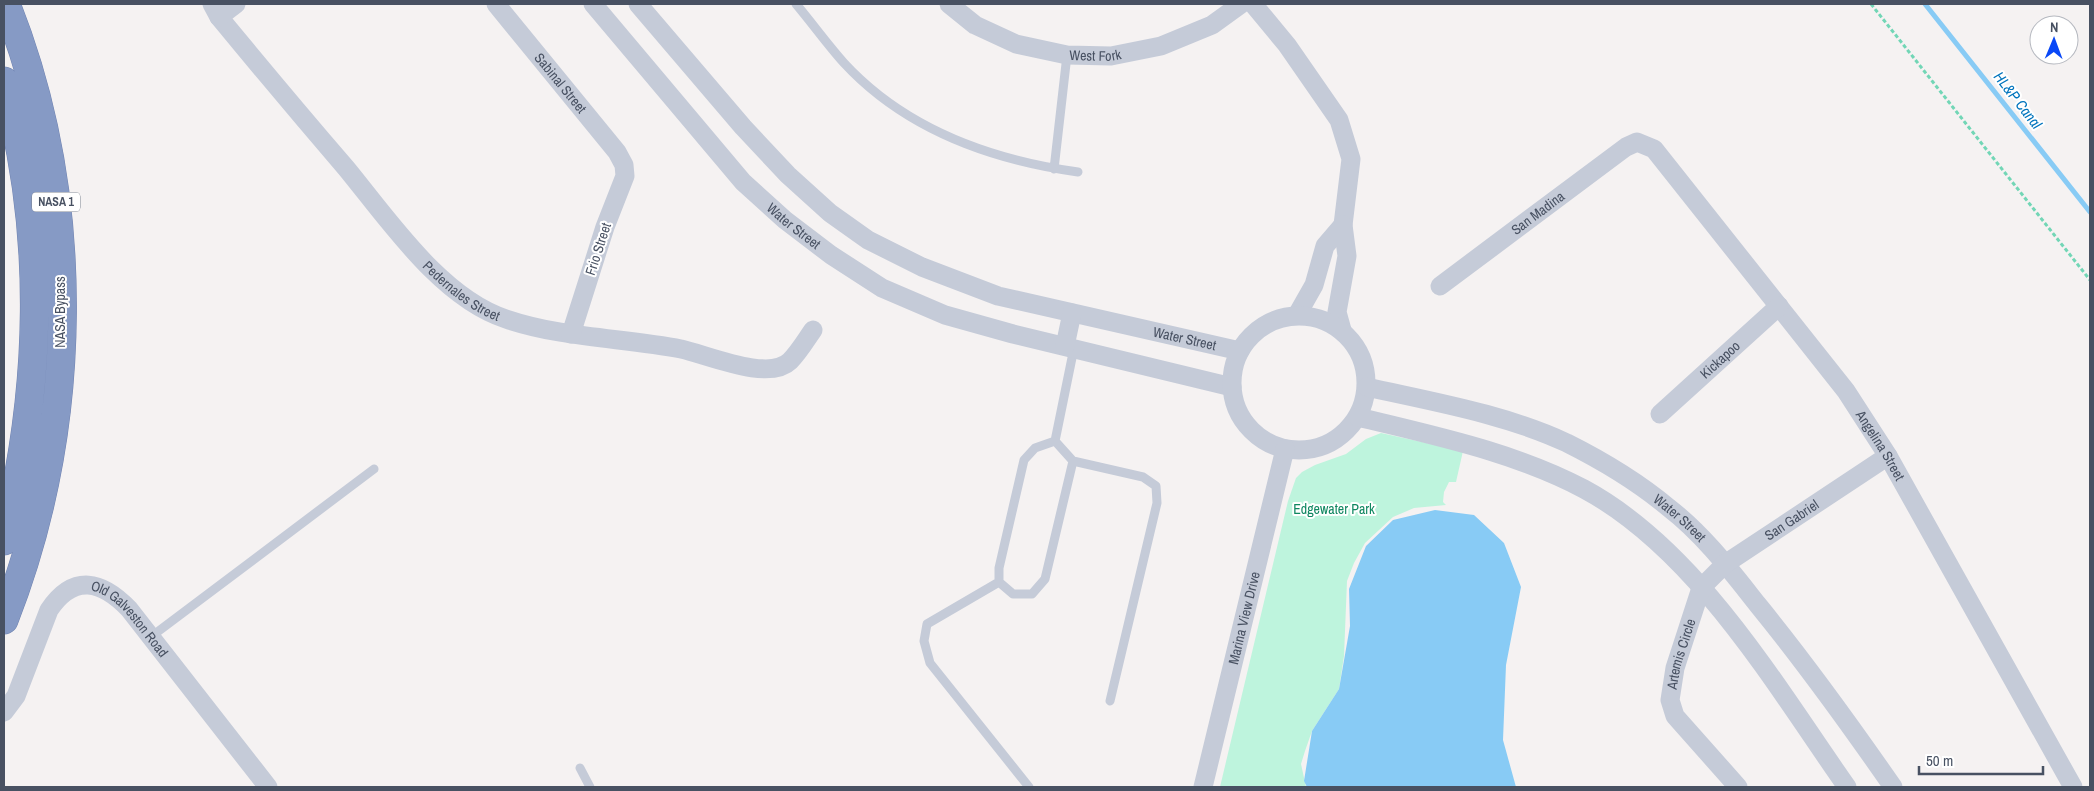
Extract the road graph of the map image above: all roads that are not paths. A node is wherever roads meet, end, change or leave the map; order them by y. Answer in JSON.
{"nodes":[{"id":1,"x":6,"y":4,"type":"edge"},
{"id":2,"x":236,"y":4,"type":"edge"},
{"id":3,"x":593,"y":4,"type":"edge"},
{"id":4,"x":638,"y":4,"type":"edge"},
{"id":5,"x":796,"y":4,"type":"edge"},
{"id":6,"x":949,"y":4,"type":"edge"},
{"id":7,"x":1241,"y":4,"type":"edge"},
{"id":8,"x":1253,"y":4,"type":"edge"},
{"id":9,"x":505,"y":7,"type":"edge"},
{"id":10,"x":216,"y":10,"type":"edge"},
{"id":11,"x":1066,"y":55,"type":"junction"},
{"id":12,"x":4,"y":82,"type":"edge"},
{"id":13,"x":1638,"y":142,"type":"joint"},
{"id":14,"x":624,"y":165,"type":"joint"},
{"id":15,"x":1054,"y":169,"type":"junction"},
{"id":16,"x":1078,"y":172,"type":"dead end"},
{"id":17,"x":1343,"y":225,"type":"junction"},
{"id":18,"x":1440,"y":286,"type":"dead end"},
{"id":19,"x":1779,"y":306,"type":"junction"},
{"id":20,"x":1072,"y":312,"type":"junction"},
{"id":21,"x":1297,"y":315,"type":"junction"},
{"id":22,"x":812,"y":330,"type":"dead end"},
{"id":23,"x":1342,"y":330,"type":"junction"},
{"id":24,"x":571,"y":334,"type":"junction"},
{"id":25,"x":1069,"y":347,"type":"junction"},
{"id":26,"x":1240,"y":351,"type":"junction"},
{"id":27,"x":1232,"y":387,"type":"junction"},
{"id":28,"x":1367,"y":387,"type":"junction"},
{"id":29,"x":1660,"y":414,"type":"dead end"},
{"id":30,"x":1358,"y":416,"type":"junction"},
{"id":31,"x":1054,"y":441,"type":"junction"},
{"id":32,"x":1285,"y":448,"type":"junction"},
{"id":33,"x":1888,"y":456,"type":"junction"},
{"id":34,"x":1073,"y":461,"type":"junction"},
{"id":35,"x":374,"y":469,"type":"dead end"},
{"id":36,"x":4,"y":541,"type":"edge"},
{"id":37,"x":1725,"y":564,"type":"junction"},
{"id":38,"x":999,"y":582,"type":"junction"},
{"id":39,"x":1701,"y":588,"type":"junction"},
{"id":40,"x":4,"y":620,"type":"edge"},
{"id":41,"x":152,"y":636,"type":"junction"},
{"id":42,"x":1110,"y":701,"type":"dead end"},
{"id":43,"x":4,"y":712,"type":"edge"},
{"id":44,"x":580,"y":768,"type":"dead end"},
{"id":45,"x":268,"y":787,"type":"edge"},
{"id":46,"x":590,"y":787,"type":"edge"},
{"id":47,"x":1029,"y":787,"type":"edge"},
{"id":48,"x":1203,"y":787,"type":"edge"},
{"id":49,"x":1738,"y":787,"type":"edge"},
{"id":50,"x":1847,"y":787,"type":"edge"},
{"id":51,"x":1893,"y":787,"type":"edge"},
{"id":52,"x":2073,"y":787,"type":"edge"}],
"edges":[{"from":1,"to":40,"type":"highway","name":"NASA Bypass","number":"NASA 1"},
{"from":2,"to":10,"type":"street"},
{"from":3,"to":25,"type":"street","name":"Water Street"},
{"from":4,"to":20,"type":"street","name":"Water Street"},
{"from":5,"to":15,"type":"lane"},
{"from":6,"to":11,"type":"street","name":"West Fork"},
{"from":7,"to":11,"type":"street","name":"West Fork"},
{"from":8,"to":17,"type":"street"},
{"from":9,"to":14,"type":"street","name":"Sabinal Street"},
{"from":10,"to":24,"type":"street","name":"Pedernales Street"},
{"from":11,"to":15,"type":"lane"},
{"from":12,"to":36,"type":"highway","name":"NASA Bypass","number":"NASA 1"},
{"from":13,"to":18,"type":"street","name":"San Madina"},
{"from":13,"to":19,"type":"street","name":"Angelina Street"},
{"from":14,"to":24,"type":"street","name":"Frio Street"},
{"from":15,"to":16,"type":"lane"},
{"from":17,"to":21,"type":"street"},
{"from":17,"to":23,"type":"street"},
{"from":19,"to":29,"type":"street","name":"Kickapoo"},
{"from":19,"to":33,"type":"street","name":"Angelina Street"},
{"from":20,"to":25,"type":"street"},
{"from":20,"to":26,"type":"street","name":"Water Street"},
{"from":21,"to":23,"type":"street"},
{"from":21,"to":26,"type":"street"},
{"from":22,"to":24,"type":"street","name":"Pedernales Street"},
{"from":23,"to":28,"type":"street"},
{"from":25,"to":27,"type":"street","name":"Water Street"},
{"from":25,"to":31,"type":"lane"},
{"from":26,"to":27,"type":"street"},
{"from":27,"to":32,"type":"street"},
{"from":28,"to":30,"type":"street"},
{"from":28,"to":37,"type":"street","name":"Water Street"},
{"from":30,"to":32,"type":"street"},
{"from":30,"to":39,"type":"street"},
{"from":31,"to":34,"type":"lane"},
{"from":31,"to":38,"type":"lane"},
{"from":32,"to":48,"type":"street","name":"Marina View Drive"},
{"from":33,"to":37,"type":"street","name":"San Gabriel"},
{"from":33,"to":52,"type":"street","name":"Angelina Street"},
{"from":34,"to":38,"type":"lane"},
{"from":34,"to":42,"type":"lane"},
{"from":35,"to":41,"type":"lane"},
{"from":37,"to":39,"type":"street","name":"San Gabriel"},
{"from":37,"to":51,"type":"street","name":"Water Street"},
{"from":38,"to":47,"type":"lane"},
{"from":39,"to":49,"type":"street","name":"Artemis Circle"},
{"from":39,"to":50,"type":"street"},
{"from":41,"to":43,"type":"street","name":"Old Galveston Road"},
{"from":41,"to":45,"type":"street","name":"Old Galveston Road"},
{"from":44,"to":46,"type":"lane"}]}
